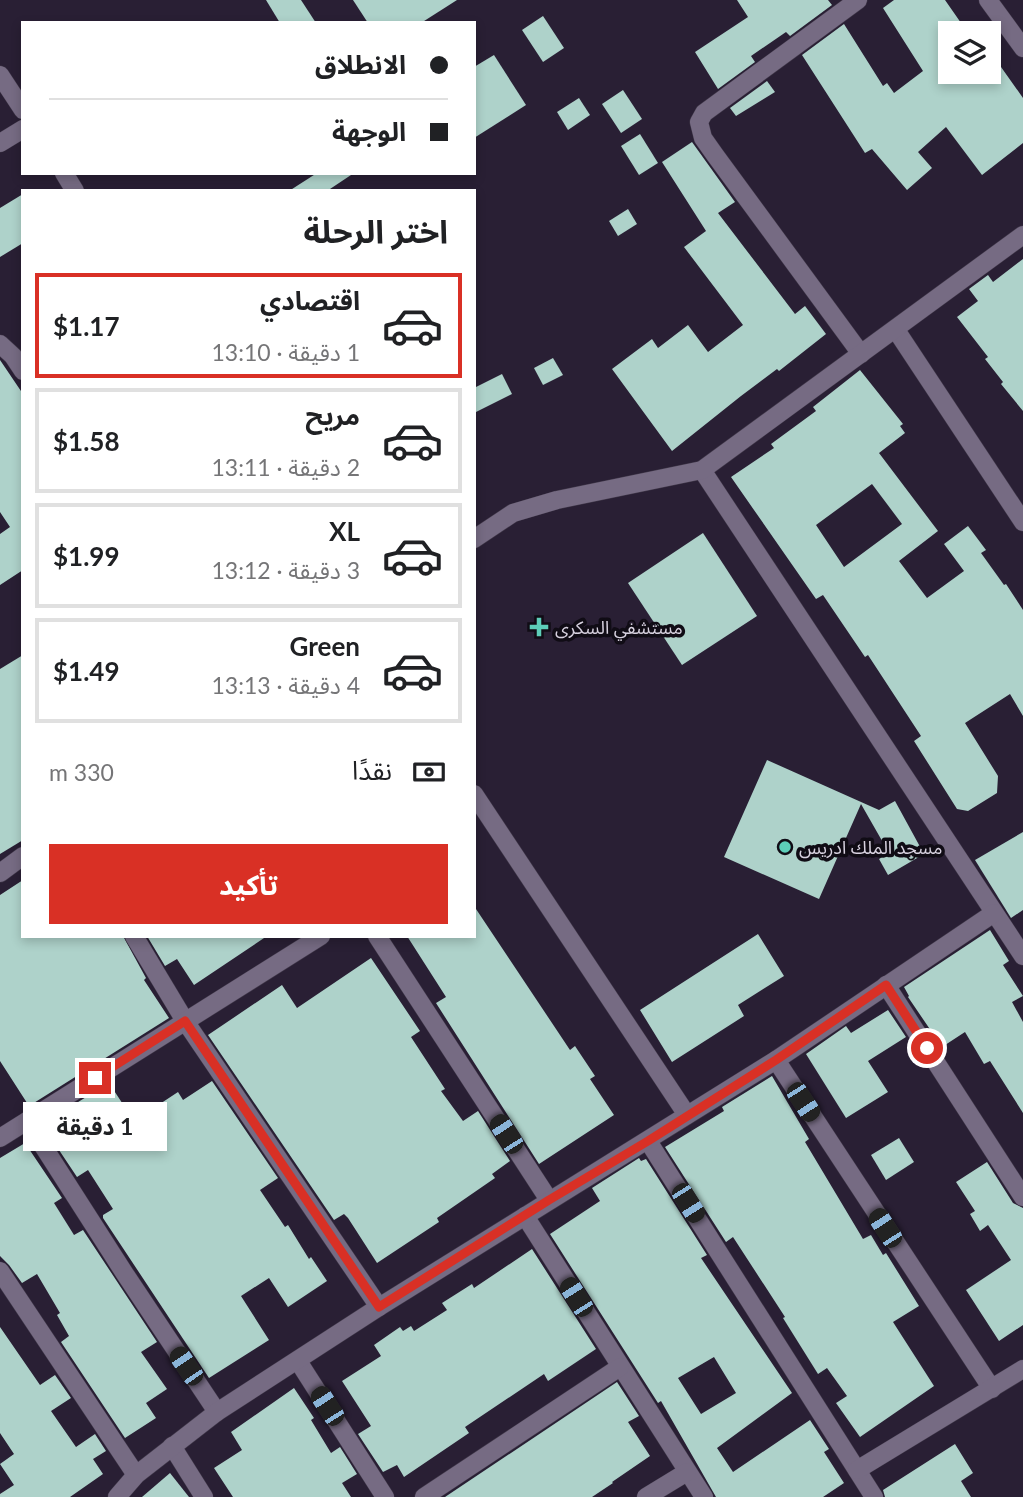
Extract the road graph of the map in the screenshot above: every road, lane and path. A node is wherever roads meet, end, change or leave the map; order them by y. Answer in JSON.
{"nodes":[{"id":1,"x":858,"y":0,"type":"edge"},
{"id":2,"x":988,"y":0,"type":"edge"},
{"id":3,"x":1023,"y":48,"type":"edge"},
{"id":4,"x":0,"y":75,"type":"edge"},
{"id":5,"x":21,"y":107,"type":"edge"},
{"id":6,"x":21,"y":130,"type":"edge"},
{"id":7,"x":0,"y":143,"type":"edge"},
{"id":8,"x":1023,"y":235,"type":"edge"},
{"id":9,"x":896,"y":330,"type":"junction"},
{"id":10,"x":0,"y":344,"type":"edge"},
{"id":11,"x":861,"y":354,"type":"junction"},
{"id":12,"x":21,"y":368,"type":"edge"},
{"id":13,"x":702,"y":470,"type":"junction"},
{"id":14,"x":1023,"y":522,"type":"edge"},
{"id":15,"x":476,"y":538,"type":"edge"},
{"id":16,"x":476,"y":797,"type":"edge"},
{"id":17,"x":21,"y":857,"type":"edge"},
{"id":18,"x":0,"y":873,"type":"edge"},
{"id":19,"x":994,"y":913,"type":"junction"},
{"id":20,"x":1017,"y":934,"type":"edge"},
{"id":21,"x":135,"y":938,"type":"edge"},
{"id":22,"x":318,"y":938,"type":"edge"},
{"id":23,"x":378,"y":938,"type":"edge"},
{"id":24,"x":1023,"y":956,"type":"edge"},
{"id":25,"x":886,"y":985,"type":"junction"},
{"id":26,"x":185,"y":1021,"type":"junction"},
{"id":27,"x":776,"y":1060,"type":"junction"},
{"id":28,"x":687,"y":1115,"type":"junction"},
{"id":29,"x":27,"y":1121,"type":"junction"},
{"id":30,"x":0,"y":1138,"type":"edge"},
{"id":31,"x":648,"y":1141,"type":"junction"},
{"id":32,"x":1023,"y":1197,"type":"edge"},
{"id":33,"x":549,"y":1200,"type":"junction"},
{"id":34,"x":525,"y":1216,"type":"junction"},
{"id":35,"x":0,"y":1271,"type":"edge"},
{"id":36,"x":379,"y":1307,"type":"junction"},
{"id":37,"x":298,"y":1361,"type":"junction"},
{"id":38,"x":620,"y":1367,"type":"junction"},
{"id":39,"x":1023,"y":1369,"type":"edge"},
{"id":40,"x":992,"y":1389,"type":"junction"},
{"id":41,"x":217,"y":1412,"type":"junction"},
{"id":42,"x":172,"y":1446,"type":"junction"},
{"id":43,"x":857,"y":1470,"type":"junction"},
{"id":44,"x":687,"y":1472,"type":"junction"},
{"id":45,"x":136,"y":1475,"type":"junction"},
{"id":46,"x":871,"y":1496,"type":"edge"},
{"id":47,"x":117,"y":1497,"type":"edge"},
{"id":48,"x":204,"y":1497,"type":"edge"},
{"id":49,"x":385,"y":1497,"type":"edge"},
{"id":50,"x":424,"y":1497,"type":"edge"},
{"id":51,"x":646,"y":1497,"type":"edge"},
{"id":52,"x":704,"y":1497,"type":"edge"}],
"edges":[{"from":1,"to":11,"type":"street"},
{"from":2,"to":3,"type":"street"},
{"from":4,"to":5,"type":"street"},
{"from":6,"to":7,"type":"street"},
{"from":8,"to":9,"type":"street"},
{"from":9,"to":11,"type":"street"},
{"from":9,"to":14,"type":"street"},
{"from":10,"to":12,"type":"street"},
{"from":11,"to":13,"type":"street"},
{"from":13,"to":15,"type":"street"},
{"from":13,"to":19,"type":"street"},
{"from":16,"to":28,"type":"street"},
{"from":17,"to":18,"type":"street"},
{"from":19,"to":20,"type":"street"},
{"from":19,"to":25,"type":"street"},
{"from":20,"to":24,"type":"street"},
{"from":21,"to":26,"type":"street"},
{"from":22,"to":26,"type":"street"},
{"from":23,"to":33,"type":"street"},
{"from":25,"to":27,"type":"street"},
{"from":25,"to":32,"type":"street"},
{"from":26,"to":29,"type":"street"},
{"from":26,"to":36,"type":"street"},
{"from":27,"to":28,"type":"street"},
{"from":27,"to":40,"type":"street"},
{"from":28,"to":31,"type":"street"},
{"from":29,"to":30,"type":"street"},
{"from":29,"to":41,"type":"street"},
{"from":31,"to":33,"type":"street"},
{"from":31,"to":43,"type":"street"},
{"from":33,"to":34,"type":"street"},
{"from":34,"to":36,"type":"street"},
{"from":34,"to":38,"type":"street"},
{"from":35,"to":45,"type":"street"},
{"from":36,"to":37,"type":"street"},
{"from":37,"to":41,"type":"street"},
{"from":37,"to":49,"type":"street"},
{"from":38,"to":44,"type":"street"},
{"from":38,"to":50,"type":"street"},
{"from":39,"to":40,"type":"street"},
{"from":40,"to":43,"type":"street"},
{"from":41,"to":42,"type":"street"},
{"from":42,"to":45,"type":"street"},
{"from":42,"to":48,"type":"street"},
{"from":43,"to":46,"type":"street"},
{"from":44,"to":51,"type":"street"},
{"from":44,"to":52,"type":"street"},
{"from":45,"to":47,"type":"street"}]}
